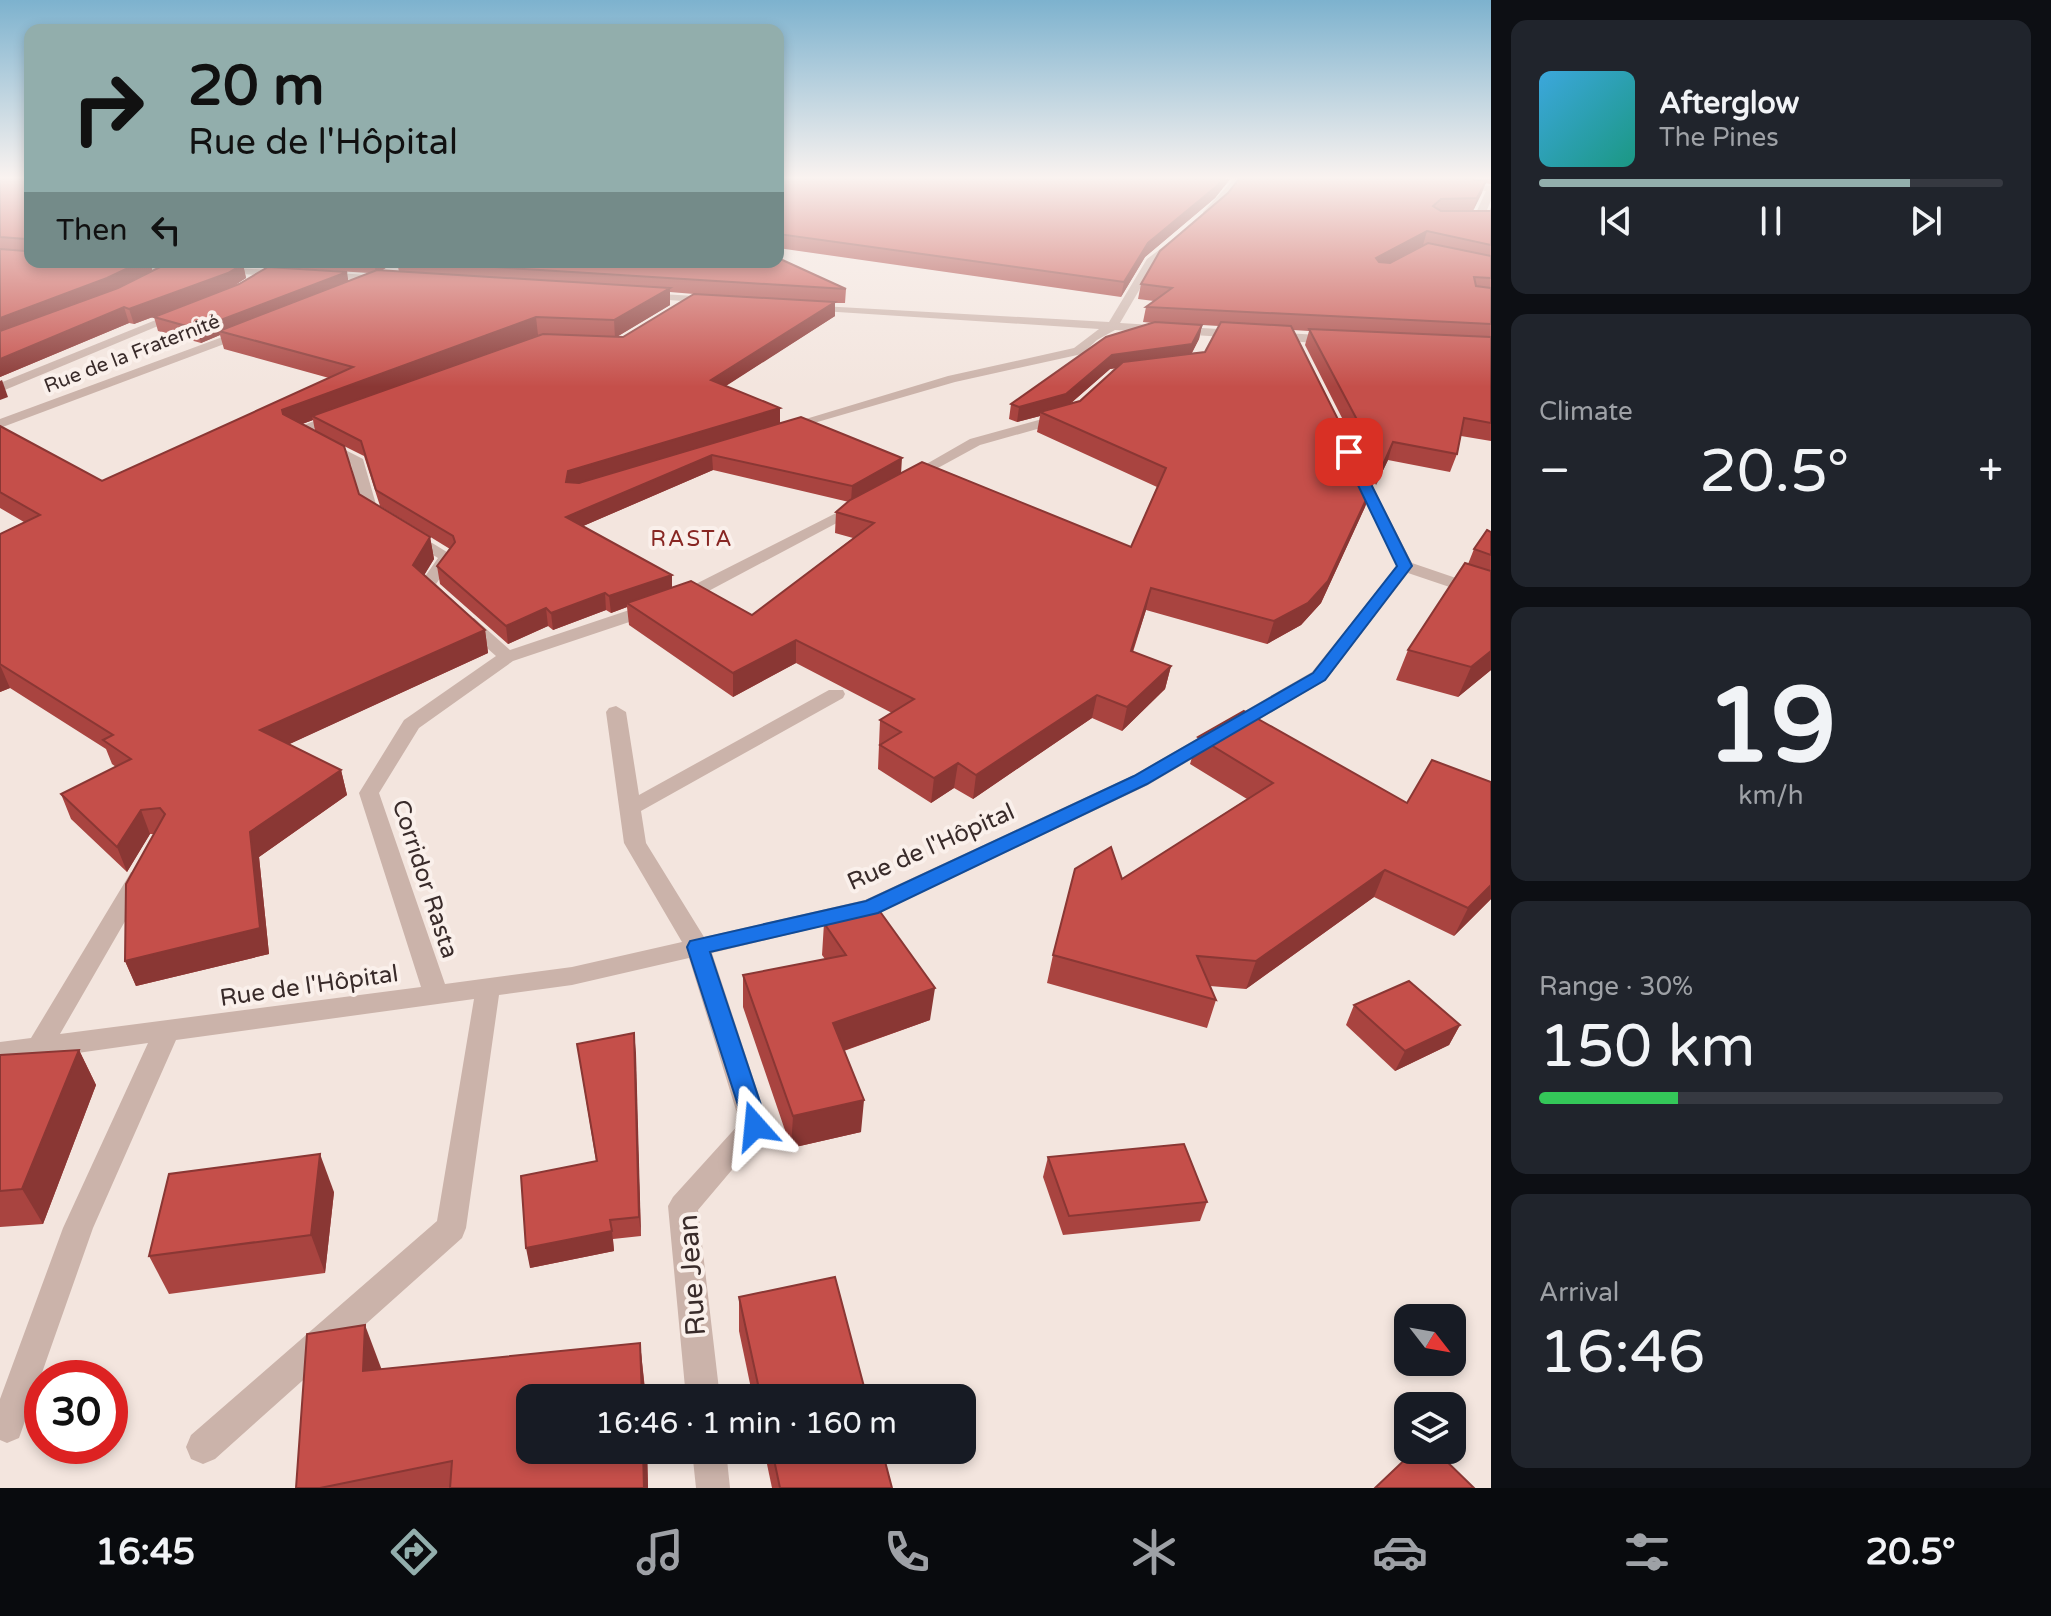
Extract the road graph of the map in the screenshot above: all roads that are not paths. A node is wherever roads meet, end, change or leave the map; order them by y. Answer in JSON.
{"nodes":[{"id":1,"x":1166,"y":248,"type":"edge"},
{"id":2,"x":176,"y":268,"type":"edge"},
{"id":3,"x":193,"y":268,"type":"edge"},
{"id":4,"x":269,"y":273,"type":"junction"},
{"id":5,"x":297,"y":274,"type":"edge"},
{"id":6,"x":311,"y":275,"type":"edge"},
{"id":7,"x":396,"y":275,"type":"edge"},
{"id":8,"x":382,"y":279,"type":"junction"},
{"id":9,"x":154,"y":280,"type":"edge"},
{"id":10,"x":248,"y":286,"type":"edge"},
{"id":11,"x":353,"y":290,"type":"edge"},
{"id":12,"x":632,"y":295,"type":"edge"},
{"id":13,"x":694,"y":299,"type":"junction"},
{"id":14,"x":725,"y":301,"type":"edge"},
{"id":15,"x":787,"y":305,"type":"edge"},
{"id":16,"x":195,"y":308,"type":"edge"},
{"id":17,"x":669,"y":314,"type":"edge"},
{"id":18,"x":266,"y":324,"type":"edge"},
{"id":19,"x":1113,"y":326,"type":"junction"},
{"id":20,"x":1292,"y":338,"type":"junction"},
{"id":21,"x":1354,"y":341,"type":"edge"},
{"id":22,"x":1307,"y":367,"type":"edge"},
{"id":23,"x":0,"y":388,"type":"edge"},
{"id":24,"x":1081,"y":405,"type":"edge"},
{"id":25,"x":354,"y":410,"type":"edge"},
{"id":26,"x":0,"y":424,"type":"edge"},
{"id":27,"x":772,"y":431,"type":"edge"},
{"id":28,"x":1349,"y":452,"type":"edge"},
{"id":29,"x":895,"y":486,"type":"edge"},
{"id":30,"x":868,"y":501,"type":"edge"},
{"id":31,"x":1405,"y":566,"type":"junction"},
{"id":32,"x":1491,"y":596,"type":"edge"},
{"id":33,"x":507,"y":657,"type":"junction"},
{"id":34,"x":836,"y":694,"type":"dead end"},
{"id":35,"x":616,"y":712,"type":"dead end"},
{"id":36,"x":629,"y":809,"type":"junction"},
{"id":37,"x":153,"y":854,"type":"edge"},
{"id":38,"x":698,"y":947,"type":"junction"},
{"id":39,"x":488,"y":988,"type":"junction"},
{"id":40,"x":436,"y":995,"type":"junction"},
{"id":41,"x":166,"y":1032,"type":"junction"},
{"id":42,"x":38,"y":1050,"type":"junction"},
{"id":43,"x":0,"y":1053,"type":"edge"},
{"id":44,"x":702,"y":1384,"type":"edge"},
{"id":45,"x":7,"y":1426,"type":"dead end"},
{"id":46,"x":203,"y":1447,"type":"dead end"},
{"id":47,"x":710,"y":1464,"type":"edge"},
{"id":48,"x":713,"y":1488,"type":"edge"}],
"edges":[{"from":1,"to":19,"type":"street"},
{"from":2,"to":9,"type":"street"},
{"from":3,"to":4,"type":"street"},
{"from":4,"to":5,"type":"street"},
{"from":4,"to":10,"type":"street"},
{"from":6,"to":8,"type":"street"},
{"from":7,"to":8,"type":"street"},
{"from":8,"to":11,"type":"street"},
{"from":12,"to":13,"type":"street"},
{"from":13,"to":14,"type":"street"},
{"from":13,"to":17,"type":"street"},
{"from":15,"to":19,"type":"street"},
{"from":16,"to":23,"type":"street"},
{"from":18,"to":26,"type":"street","name":"Rue de la Fraternité"},
{"from":19,"to":20,"type":"street"},
{"from":19,"to":27,"type":"street"},
{"from":20,"to":21,"type":"street"},
{"from":20,"to":22,"type":"street"},
{"from":24,"to":29,"type":"street"},
{"from":25,"to":33,"type":"street"},
{"from":28,"to":31,"type":"street"},
{"from":30,"to":33,"type":"street","name":"Corridor Rasta"},
{"from":31,"to":32,"type":"street"},
{"from":31,"to":38,"type":"street","name":"Rue de l'Hôpital"},
{"from":33,"to":40,"type":"street","name":"Corridor Rasta"},
{"from":34,"to":36,"type":"street"},
{"from":35,"to":36,"type":"street"},
{"from":36,"to":38,"type":"street"},
{"from":37,"to":42,"type":"street"},
{"from":38,"to":39,"type":"street","name":"Rue de l'Hôpital"},
{"from":38,"to":44,"type":"street","name":"Rue Jean"},
{"from":39,"to":40,"type":"street","name":"Rue de l'Hôpital"},
{"from":39,"to":46,"type":"street"},
{"from":40,"to":41,"type":"street","name":"Rue de l'Hôpital"},
{"from":41,"to":42,"type":"street","name":"Rue de l'Hôpital"},
{"from":41,"to":45,"type":"street"},
{"from":42,"to":43,"type":"street","name":"Rue de l'Hôpital"},
{"from":47,"to":48,"type":"street"}]}
